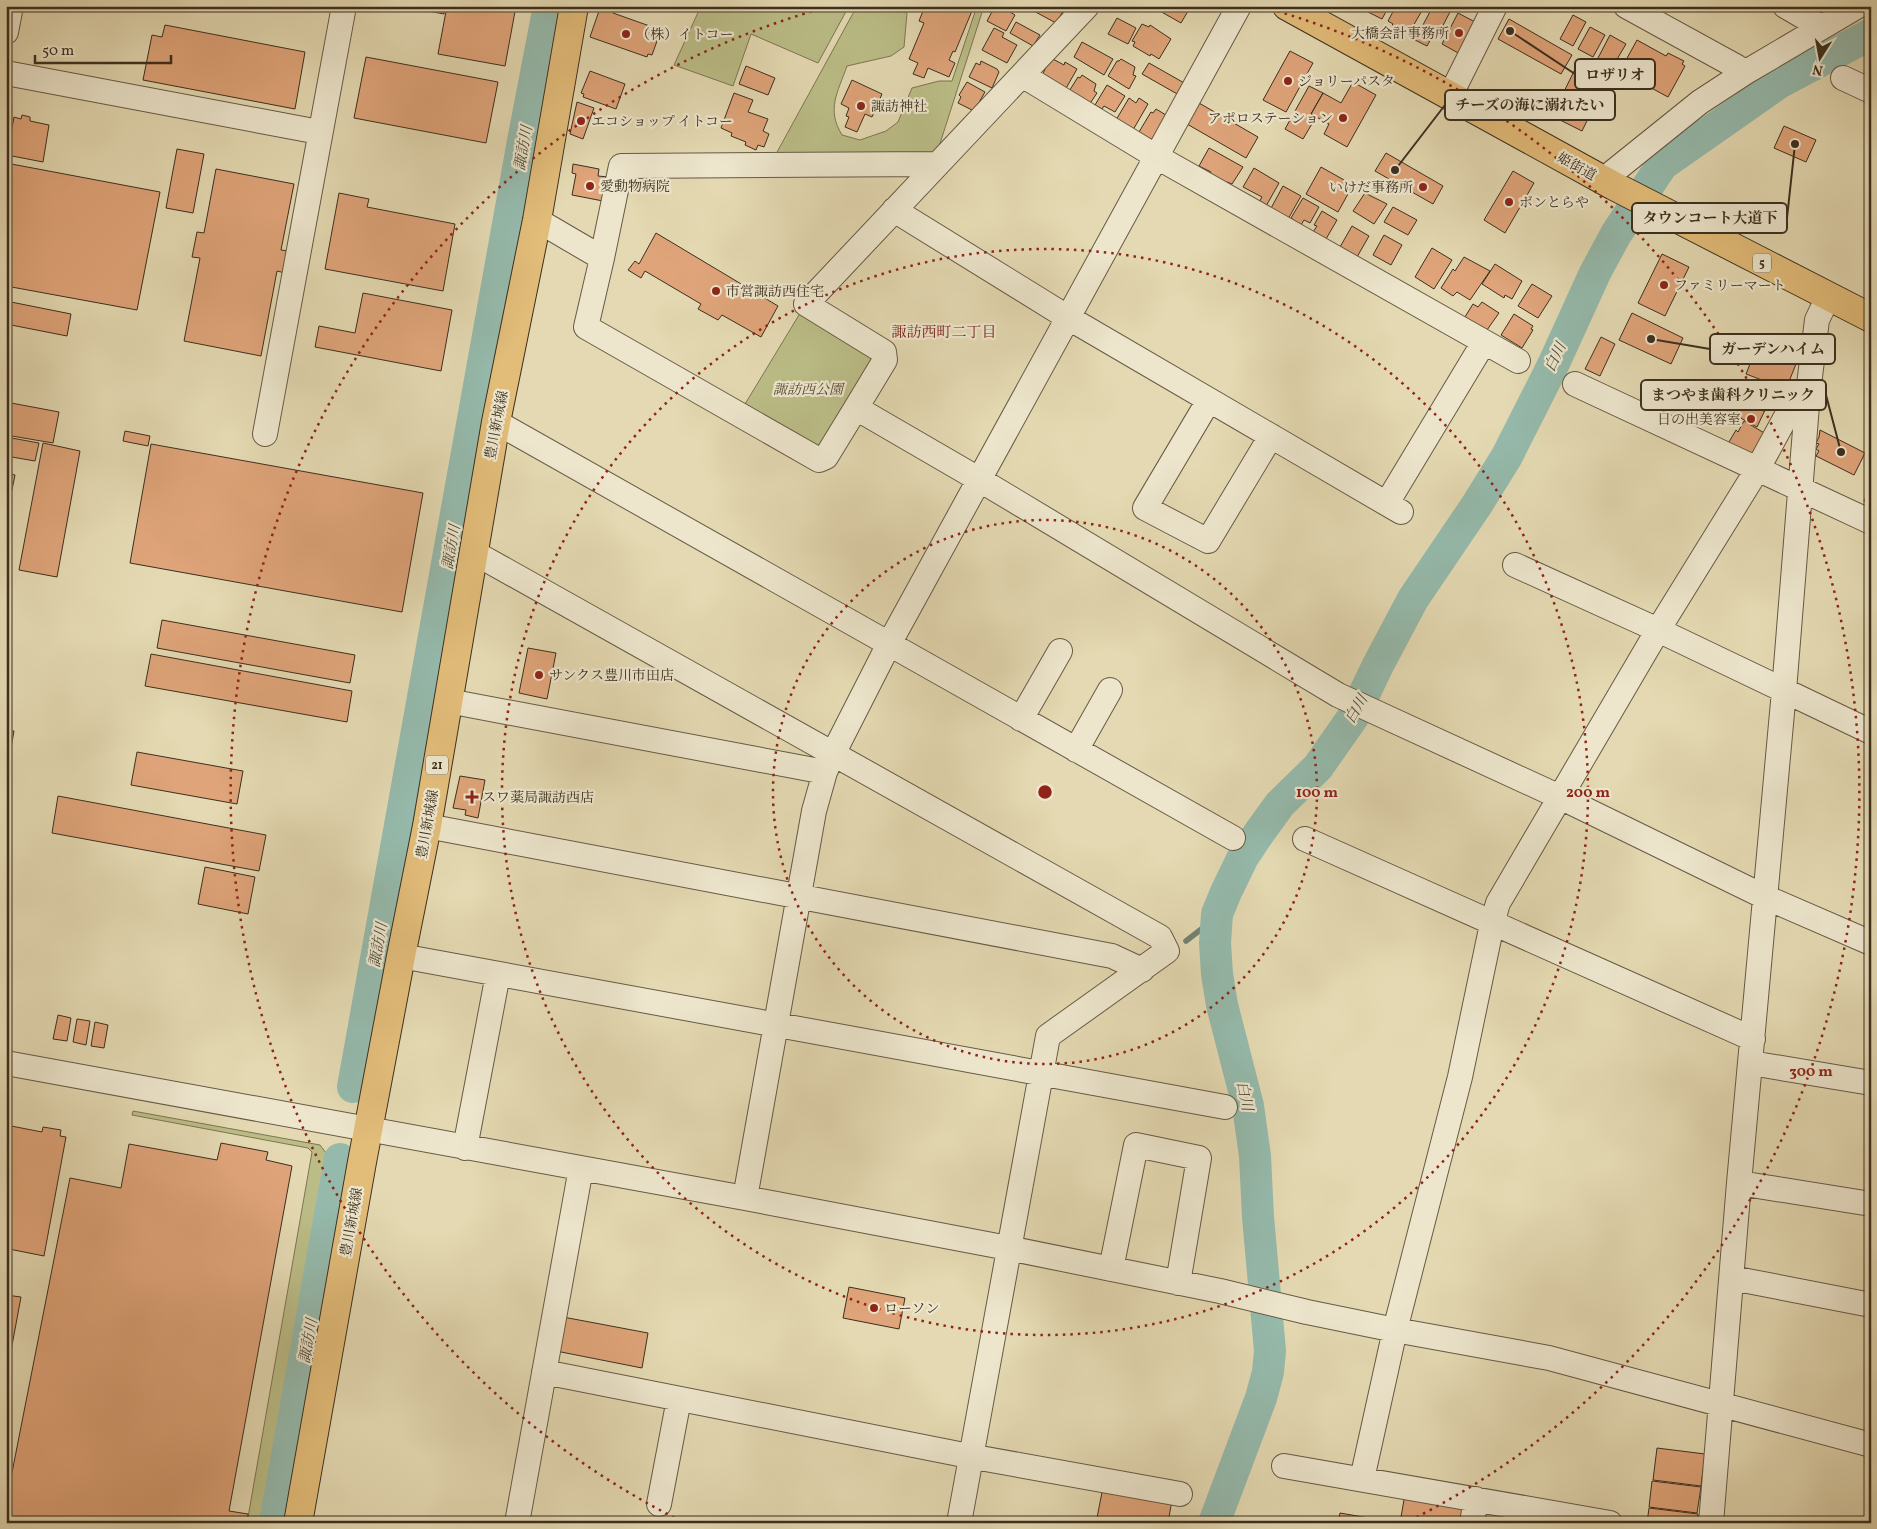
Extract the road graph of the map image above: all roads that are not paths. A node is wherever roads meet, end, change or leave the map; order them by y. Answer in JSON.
{"nodes":[{"id":1,"x":10,"y":6,"type":"edge"},
{"id":2,"x":344,"y":6,"type":"edge"},
{"id":3,"x":574,"y":6,"type":"edge"},
{"id":4,"x":1087,"y":6,"type":"edge"},
{"id":5,"x":1239,"y":6,"type":"edge"},
{"id":6,"x":1287,"y":6,"type":"edge"},
{"id":7,"x":1495,"y":6,"type":"edge"},
{"id":8,"x":1626,"y":6,"type":"edge"},
{"id":9,"x":1785,"y":6,"type":"edge"},
{"id":10,"x":1858,"y":6,"type":"edge"},
{"id":11,"x":1821,"y":27,"type":"junction"},
{"id":12,"x":6,"y":32,"type":"edge"},
{"id":13,"x":1737,"y":67,"type":"dead end"},
{"id":14,"x":6,"y":73,"type":"edge"},
{"id":15,"x":1022,"y":75,"type":"junction"},
{"id":16,"x":1843,"y":78,"type":"dead end"},
{"id":17,"x":1871,"y":91,"type":"edge"},
{"id":18,"x":1450,"y":96,"type":"junction"},
{"id":19,"x":320,"y":132,"type":"junction"},
{"id":20,"x":1157,"y":157,"type":"junction"},
{"id":21,"x":938,"y":164,"type":"junction"},
{"id":22,"x":1608,"y":183,"type":"junction"},
{"id":23,"x":894,"y":210,"type":"junction"},
{"id":24,"x":537,"y":220,"type":"junction"},
{"id":25,"x":602,"y":258,"type":"junction"},
{"id":26,"x":1828,"y":297,"type":"junction"},
{"id":27,"x":1067,"y":317,"type":"junction"},
{"id":28,"x":1871,"y":318,"type":"edge"},
{"id":29,"x":1484,"y":342,"type":"junction"},
{"id":30,"x":1518,"y":361,"type":"dead end"},
{"id":31,"x":1575,"y":384,"type":"dead end"},
{"id":32,"x":1808,"y":393,"type":"junction"},
{"id":33,"x":1209,"y":400,"type":"junction"},
{"id":34,"x":856,"y":408,"type":"junction"},
{"id":35,"x":496,"y":422,"type":"junction"},
{"id":36,"x":265,"y":434,"type":"dead end"},
{"id":37,"x":1271,"y":436,"type":"junction"},
{"id":38,"x":1757,"y":470,"type":"junction"},
{"id":39,"x":980,"y":480,"type":"junction"},
{"id":40,"x":1800,"y":490,"type":"junction"},
{"id":41,"x":1871,"y":522,"type":"edge"},
{"id":42,"x":473,"y":552,"type":"junction"},
{"id":43,"x":1515,"y":565,"type":"dead end"},
{"id":44,"x":1658,"y":630,"type":"junction"},
{"id":45,"x":889,"y":644,"type":"junction"},
{"id":46,"x":1060,"y":651,"type":"dead end"},
{"id":47,"x":1110,"y":690,"type":"dead end"},
{"id":48,"x":1784,"y":691,"type":"junction"},
{"id":49,"x":448,"y":700,"type":"junction"},
{"id":50,"x":1021,"y":719,"type":"junction"},
{"id":51,"x":1871,"y":732,"type":"edge"},
{"id":52,"x":1076,"y":750,"type":"junction"},
{"id":53,"x":829,"y":763,"type":"junction"},
{"id":54,"x":1562,"y":798,"type":"junction"},
{"id":55,"x":427,"y":826,"type":"junction"},
{"id":56,"x":1233,"y":838,"type":"dead end"},
{"id":57,"x":1305,"y":839,"type":"dead end"},
{"id":58,"x":799,"y":896,"type":"junction"},
{"id":59,"x":1765,"y":897,"type":"junction"},
{"id":60,"x":1492,"y":924,"type":"junction"},
{"id":61,"x":1871,"y":943,"type":"edge"},
{"id":62,"x":401,"y":956,"type":"junction"},
{"id":63,"x":1142,"y":970,"type":"junction"},
{"id":64,"x":498,"y":974,"type":"junction"},
{"id":65,"x":776,"y":1025,"type":"junction"},
{"id":66,"x":1753,"y":1039,"type":"junction"},
{"id":67,"x":6,"y":1063,"type":"edge"},
{"id":68,"x":1751,"y":1063,"type":"junction"},
{"id":69,"x":1041,"y":1073,"type":"junction"},
{"id":70,"x":1871,"y":1083,"type":"edge"},
{"id":71,"x":1225,"y":1107,"type":"dead end"},
{"id":72,"x":368,"y":1130,"type":"junction"},
{"id":73,"x":465,"y":1148,"type":"junction"},
{"id":74,"x":581,"y":1168,"type":"junction"},
{"id":75,"x":1740,"y":1183,"type":"junction"},
{"id":76,"x":745,"y":1198,"type":"junction"},
{"id":77,"x":1871,"y":1204,"type":"edge"},
{"id":78,"x":1008,"y":1248,"type":"junction"},
{"id":79,"x":1111,"y":1269,"type":"junction"},
{"id":80,"x":1732,"y":1278,"type":"junction"},
{"id":81,"x":1178,"y":1283,"type":"junction"},
{"id":82,"x":1871,"y":1305,"type":"edge"},
{"id":83,"x":1395,"y":1330,"type":"junction"},
{"id":84,"x":544,"y":1372,"type":"junction"},
{"id":85,"x":679,"y":1399,"type":"junction"},
{"id":86,"x":1722,"y":1405,"type":"junction"},
{"id":87,"x":1871,"y":1444,"type":"edge"},
{"id":88,"x":970,"y":1456,"type":"junction"},
{"id":89,"x":1284,"y":1466,"type":"dead end"},
{"id":90,"x":1362,"y":1479,"type":"junction"},
{"id":91,"x":1180,"y":1494,"type":"dead end"},
{"id":92,"x":1476,"y":1500,"type":"junction"},
{"id":93,"x":659,"y":1504,"type":"dead end"},
{"id":94,"x":298,"y":1523,"type":"edge"},
{"id":95,"x":517,"y":1523,"type":"edge"},
{"id":96,"x":958,"y":1523,"type":"edge"},
{"id":97,"x":1472,"y":1523,"type":"edge"},
{"id":98,"x":1610,"y":1523,"type":"edge"},
{"id":99,"x":1711,"y":1523,"type":"edge"}],
"edges":[{"from":1,"to":12,"type":"street"},
{"from":2,"to":19,"type":"street"},
{"from":3,"to":24,"type":"main road","name":"豊川新城線","number":"21"},
{"from":4,"to":15,"type":"street"},
{"from":5,"to":20,"type":"street"},
{"from":6,"to":18,"type":"main road","name":"姫街道","number":"5"},
{"from":7,"to":18,"type":"street"},
{"from":8,"to":13,"type":"street"},
{"from":9,"to":11,"type":"street"},
{"from":10,"to":11,"type":"street"},
{"from":11,"to":22,"type":"street"},
{"from":14,"to":19,"type":"street"},
{"from":15,"to":20,"type":"street"},
{"from":15,"to":21,"type":"street"},
{"from":16,"to":17,"type":"street"},
{"from":18,"to":22,"type":"main road","name":"姫街道","number":"5"},
{"from":19,"to":36,"type":"street"},
{"from":20,"to":27,"type":"street"},
{"from":20,"to":29,"type":"street"},
{"from":21,"to":23,"type":"street"},
{"from":21,"to":25,"type":"street"},
{"from":22,"to":26,"type":"main road","name":"姫街道","number":"5"},
{"from":23,"to":27,"type":"street"},
{"from":23,"to":34,"type":"street"},
{"from":24,"to":25,"type":"street"},
{"from":24,"to":35,"type":"main road","name":"豊川新城線","number":"21"},
{"from":25,"to":34,"type":"street"},
{"from":26,"to":28,"type":"main road","name":"姫街道","number":"5"},
{"from":26,"to":32,"type":"street"},
{"from":27,"to":33,"type":"street"},
{"from":27,"to":39,"type":"street"},
{"from":29,"to":30,"type":"street"},
{"from":29,"to":37,"type":"street"},
{"from":31,"to":38,"type":"street"},
{"from":32,"to":38,"type":"street"},
{"from":32,"to":40,"type":"street"},
{"from":33,"to":37,"type":"street"},
{"from":33,"to":37,"type":"street"},
{"from":34,"to":39,"type":"street"},
{"from":35,"to":42,"type":"main road","name":"豊川新城線","number":"21"},
{"from":35,"to":45,"type":"street"},
{"from":38,"to":40,"type":"street"},
{"from":38,"to":44,"type":"street"},
{"from":39,"to":45,"type":"street"},
{"from":39,"to":54,"type":"street"},
{"from":40,"to":41,"type":"street"},
{"from":40,"to":48,"type":"street"},
{"from":42,"to":49,"type":"main road","name":"豊川新城線","number":"21"},
{"from":42,"to":53,"type":"street"},
{"from":43,"to":44,"type":"street"},
{"from":44,"to":48,"type":"street"},
{"from":44,"to":54,"type":"street"},
{"from":45,"to":50,"type":"street"},
{"from":45,"to":53,"type":"street"},
{"from":46,"to":50,"type":"street"},
{"from":47,"to":52,"type":"street"},
{"from":48,"to":51,"type":"street"},
{"from":48,"to":59,"type":"street"},
{"from":49,"to":53,"type":"street"},
{"from":49,"to":55,"type":"main road","name":"豊川新城線","number":"21"},
{"from":50,"to":52,"type":"street"},
{"from":52,"to":56,"type":"street"},
{"from":53,"to":58,"type":"street"},
{"from":53,"to":63,"type":"street"},
{"from":54,"to":59,"type":"street"},
{"from":54,"to":60,"type":"street"},
{"from":55,"to":58,"type":"street"},
{"from":55,"to":62,"type":"main road","name":"豊川新城線","number":"21"},
{"from":57,"to":60,"type":"street"},
{"from":58,"to":63,"type":"street"},
{"from":58,"to":65,"type":"street"},
{"from":59,"to":61,"type":"street"},
{"from":59,"to":66,"type":"street"},
{"from":60,"to":66,"type":"street"},
{"from":60,"to":83,"type":"street"},
{"from":62,"to":64,"type":"street"},
{"from":62,"to":72,"type":"main road","name":"豊川新城線","number":"21"},
{"from":63,"to":69,"type":"street"},
{"from":64,"to":65,"type":"street"},
{"from":64,"to":73,"type":"street"},
{"from":65,"to":69,"type":"street"},
{"from":65,"to":76,"type":"street"},
{"from":66,"to":68,"type":"street"},
{"from":67,"to":72,"type":"street"},
{"from":68,"to":70,"type":"street"},
{"from":68,"to":75,"type":"street"},
{"from":69,"to":71,"type":"street"},
{"from":69,"to":78,"type":"street"},
{"from":72,"to":73,"type":"street"},
{"from":72,"to":94,"type":"main road","name":"豊川新城線","number":"21"},
{"from":73,"to":74,"type":"street"},
{"from":74,"to":76,"type":"street"},
{"from":74,"to":84,"type":"street"},
{"from":75,"to":77,"type":"street"},
{"from":75,"to":80,"type":"street"},
{"from":76,"to":78,"type":"street"},
{"from":78,"to":79,"type":"street"},
{"from":78,"to":88,"type":"street"},
{"from":79,"to":81,"type":"street"},
{"from":79,"to":81,"type":"street"},
{"from":80,"to":82,"type":"street"},
{"from":80,"to":86,"type":"street"},
{"from":81,"to":83,"type":"street"},
{"from":83,"to":86,"type":"street"},
{"from":83,"to":90,"type":"street"},
{"from":84,"to":85,"type":"street"},
{"from":84,"to":95,"type":"street"},
{"from":85,"to":88,"type":"street"},
{"from":85,"to":93,"type":"street"},
{"from":86,"to":87,"type":"street"},
{"from":86,"to":99,"type":"street"},
{"from":88,"to":91,"type":"street"},
{"from":88,"to":96,"type":"street"},
{"from":89,"to":90,"type":"street"},
{"from":90,"to":92,"type":"street"},
{"from":92,"to":97,"type":"street"},
{"from":92,"to":98,"type":"street"}]}
